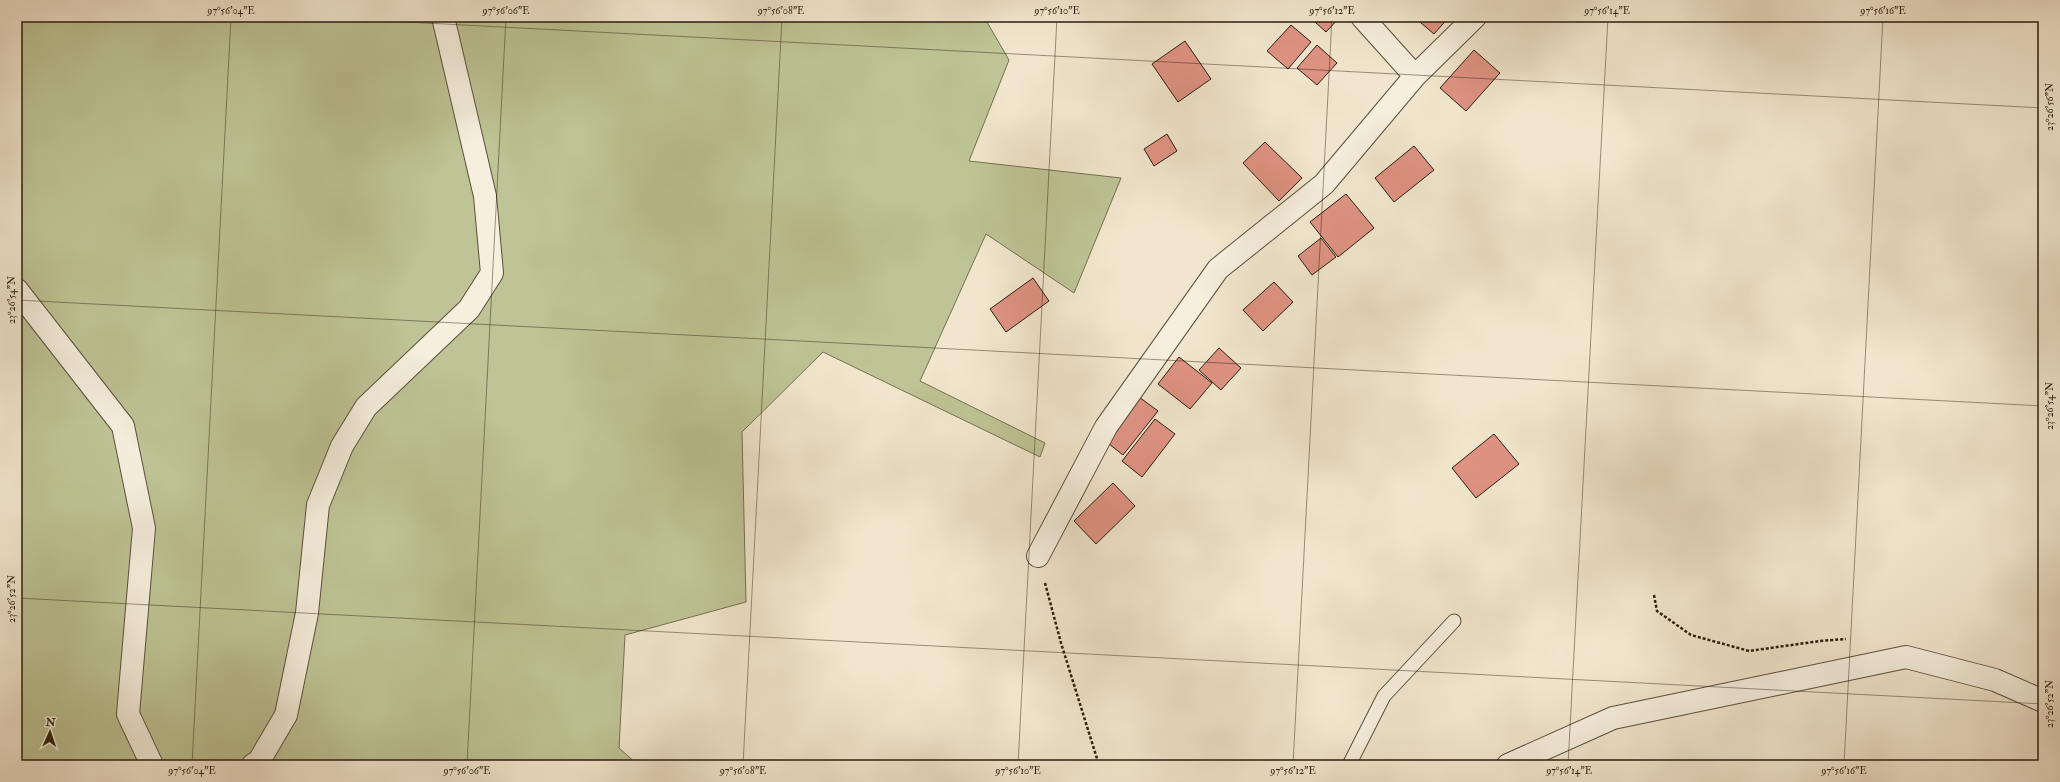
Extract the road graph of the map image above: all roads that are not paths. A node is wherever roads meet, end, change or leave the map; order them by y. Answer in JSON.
{"nodes":[{"id":1,"x":443,"y":17,"type":"edge"},
{"id":2,"x":1362,"y":17,"type":"edge"},
{"id":3,"x":1474,"y":17,"type":"edge"},
{"id":4,"x":1415,"y":76,"type":"junction"},
{"id":5,"x":17,"y":290,"type":"edge"},
{"id":6,"x":1038,"y":556,"type":"road end"},
{"id":7,"x":1454,"y":621,"type":"dead end"},
{"id":8,"x":2043,"y":701,"type":"edge"},
{"id":9,"x":152,"y":765,"type":"edge"},
{"id":10,"x":252,"y":765,"type":"edge"},
{"id":11,"x":1349,"y":765,"type":"edge"},
{"id":12,"x":1508,"y":765,"type":"edge"}],
"edges":[{"from":1,"to":10,"type":"street"},
{"from":2,"to":4,"type":"street"},
{"from":3,"to":4,"type":"street"},
{"from":4,"to":6,"type":"street"},
{"from":5,"to":9,"type":"street"},
{"from":7,"to":11,"type":"lane"},
{"from":8,"to":12,"type":"street"}]}
